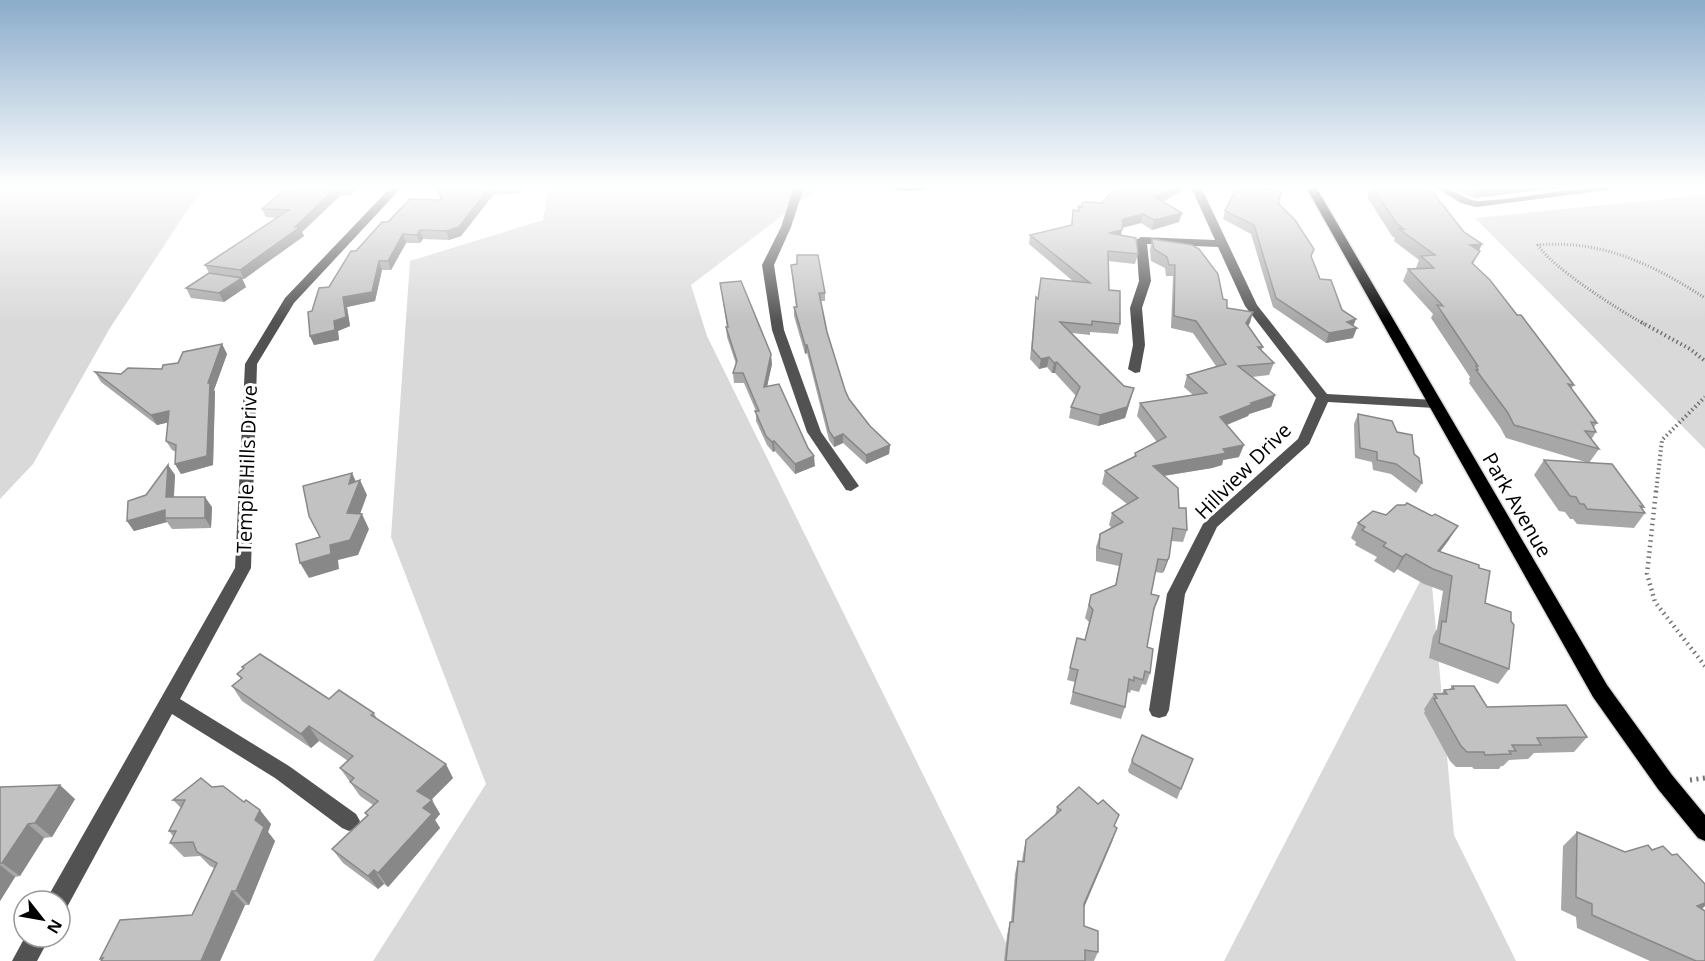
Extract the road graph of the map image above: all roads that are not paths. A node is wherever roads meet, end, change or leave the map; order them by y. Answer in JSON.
{"nodes":[{"id":1,"x":355,"y":232,"type":"edge"},
{"id":2,"x":784,"y":232,"type":"edge"},
{"id":3,"x":1216,"y":232,"type":"edge"},
{"id":4,"x":1337,"y":232,"type":"edge"},
{"id":5,"x":1222,"y":244,"type":"junction"},
{"id":6,"x":1135,"y":369,"type":"dead end"},
{"id":7,"x":1323,"y":398,"type":"junction"},
{"id":8,"x":1435,"y":404,"type":"junction"},
{"id":9,"x":851,"y":486,"type":"dead end"},
{"id":10,"x":169,"y":702,"type":"junction"},
{"id":11,"x":1159,"y":710,"type":"dead end"},
{"id":12,"x":349,"y":821,"type":"dead end"},
{"id":13,"x":1705,"y":831,"type":"edge"},
{"id":14,"x":65,"y":889,"type":"edge"}],
"edges":[{"from":1,"to":10,"type":"street","name":"Temple Hills Drive"},
{"from":2,"to":9,"type":"street"},
{"from":3,"to":5,"type":"street"},
{"from":4,"to":8,"type":"main road","name":"Park Avenue"},
{"from":5,"to":6,"type":"street"},
{"from":5,"to":7,"type":"street"},
{"from":7,"to":8,"type":"street"},
{"from":7,"to":11,"type":"street","name":"Hillview Drive"},
{"from":8,"to":13,"type":"main road","name":"Park Avenue"},
{"from":10,"to":12,"type":"street"},
{"from":10,"to":14,"type":"street","name":"Temple Hills Drive"}]}
